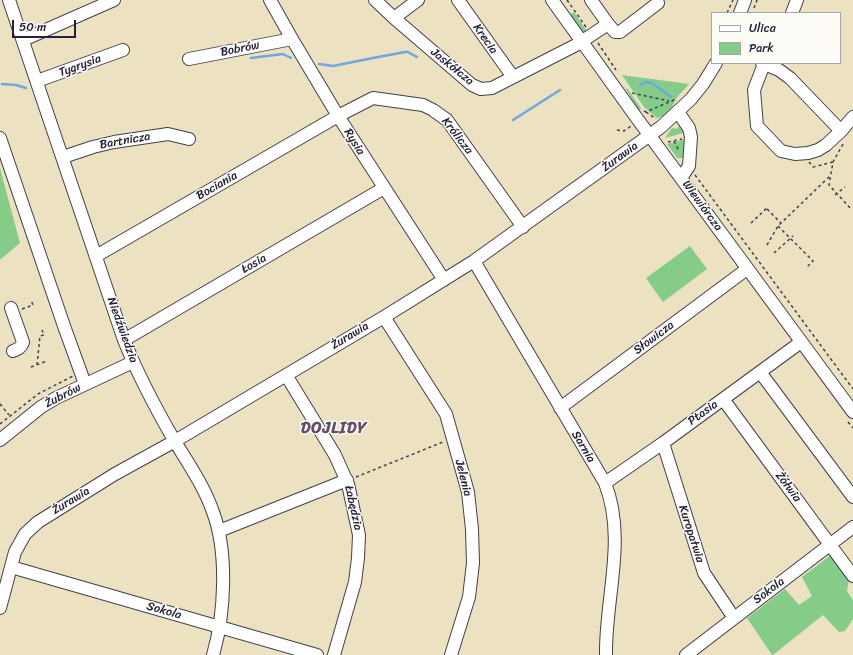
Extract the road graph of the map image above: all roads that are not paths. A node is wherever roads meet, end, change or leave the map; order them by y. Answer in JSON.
{"nodes":[{"id":1,"x":9,"y":0,"type":"edge"},
{"id":2,"x":114,"y":0,"type":"edge"},
{"id":3,"x":270,"y":0,"type":"edge"},
{"id":4,"x":375,"y":0,"type":"edge"},
{"id":5,"x":418,"y":0,"type":"edge"},
{"id":6,"x":458,"y":0,"type":"edge"},
{"id":7,"x":552,"y":0,"type":"edge"},
{"id":8,"x":591,"y":0,"type":"edge"},
{"id":9,"x":745,"y":0,"type":"edge"},
{"id":10,"x":797,"y":0,"type":"edge"},
{"id":11,"x":658,"y":3,"type":"dead end"},
{"id":12,"x":740,"y":12,"type":"edge"},
{"id":13,"x":792,"y":12,"type":"edge"},
{"id":14,"x":394,"y":18,"type":"junction"},
{"id":15,"x":608,"y":24,"type":"junction"},
{"id":16,"x":587,"y":38,"type":"junction"},
{"id":17,"x":292,"y":39,"type":"junction"},
{"id":18,"x":23,"y":40,"type":"junction"},
{"id":19,"x":123,"y":50,"type":"dead end"},
{"id":20,"x":189,"y":59,"type":"dead end"},
{"id":21,"x":715,"y":64,"type":"edge"},
{"id":22,"x":763,"y":64,"type":"edge"},
{"id":23,"x":513,"y":77,"type":"junction"},
{"id":24,"x":37,"y":81,"type":"junction"},
{"id":25,"x":678,"y":112,"type":"junction"},
{"id":26,"x":338,"y":116,"type":"junction"},
{"id":27,"x":853,"y":117,"type":"edge"},
{"id":28,"x":841,"y":131,"type":"junction"},
{"id":29,"x":650,"y":136,"type":"junction"},
{"id":30,"x":0,"y":138,"type":"edge"},
{"id":31,"x":189,"y":139,"type":"dead end"},
{"id":32,"x":63,"y":157,"type":"junction"},
{"id":33,"x":681,"y":178,"type":"junction"},
{"id":34,"x":384,"y":188,"type":"junction"},
{"id":35,"x":523,"y":227,"type":"junction"},
{"id":36,"x":96,"y":256,"type":"junction"},
{"id":37,"x":474,"y":261,"type":"junction"},
{"id":38,"x":748,"y":269,"type":"junction"},
{"id":39,"x":444,"y":280,"type":"junction"},
{"id":40,"x":12,"y":310,"type":"road end"},
{"id":41,"x":384,"y":317,"type":"junction"},
{"id":42,"x":124,"y":340,"type":"junction"},
{"id":43,"x":801,"y":342,"type":"junction"},
{"id":44,"x":13,"y":351,"type":"dead end"},
{"id":45,"x":133,"y":362,"type":"junction"},
{"id":46,"x":760,"y":372,"type":"junction"},
{"id":47,"x":286,"y":375,"type":"junction"},
{"id":48,"x":85,"y":384,"type":"junction"},
{"id":49,"x":723,"y":399,"type":"junction"},
{"id":50,"x":560,"y":408,"type":"junction"},
{"id":51,"x":853,"y":412,"type":"edge"},
{"id":52,"x":0,"y":440,"type":"edge"},
{"id":53,"x":175,"y":441,"type":"junction"},
{"id":54,"x":663,"y":443,"type":"junction"},
{"id":55,"x":347,"y":480,"type":"junction"},
{"id":56,"x":605,"y":483,"type":"junction"},
{"id":57,"x":853,"y":497,"type":"edge"},
{"id":58,"x":853,"y":527,"type":"edge"},
{"id":59,"x":219,"y":531,"type":"junction"},
{"id":60,"x":831,"y":544,"type":"junction"},
{"id":61,"x":12,"y":567,"type":"junction"},
{"id":62,"x":853,"y":576,"type":"edge"},
{"id":63,"x":0,"y":608,"type":"edge"},
{"id":64,"x":734,"y":618,"type":"junction"},
{"id":65,"x":220,"y":627,"type":"junction"},
{"id":66,"x":691,"y":653,"type":"edge"},
{"id":67,"x":213,"y":655,"type":"edge"},
{"id":68,"x":317,"y":655,"type":"edge"},
{"id":69,"x":334,"y":655,"type":"edge"},
{"id":70,"x":451,"y":655,"type":"edge"},
{"id":71,"x":606,"y":655,"type":"edge"}],
"edges":[{"from":1,"to":18,"type":"street","name":"Niedźwiedzia"},
{"from":2,"to":18,"type":"street"},
{"from":3,"to":17,"type":"street","name":"Rysia"},
{"from":4,"to":14,"type":"street","name":"Jaskółcza"},
{"from":5,"to":14,"type":"street"},
{"from":6,"to":23,"type":"street","name":"Krecia"},
{"from":7,"to":16,"type":"street","name":"Wiewiórcza"},
{"from":8,"to":15,"type":"street"},
{"from":9,"to":12,"type":"street"},
{"from":10,"to":13,"type":"street"},
{"from":11,"to":15,"type":"street"},
{"from":14,"to":23,"type":"street","name":"Jaskółcza"},
{"from":15,"to":16,"type":"street","name":"Jaskółcza"},
{"from":16,"to":23,"type":"street","name":"Jaskółcza"},
{"from":16,"to":29,"type":"street","name":"Wiewiórcza"},
{"from":17,"to":20,"type":"street","name":"Bobrów"},
{"from":17,"to":26,"type":"street","name":"Rysia"},
{"from":18,"to":24,"type":"street","name":"Niedźwiedzia"},
{"from":19,"to":24,"type":"street","name":"Tygrysia"},
{"from":21,"to":25,"type":"street","name":"Żurawia"},
{"from":22,"to":28,"type":"street"},
{"from":22,"to":28,"type":"street"},
{"from":24,"to":32,"type":"street","name":"Niedźwiedzia"},
{"from":25,"to":29,"type":"street","name":"Żurawia"},
{"from":25,"to":33,"type":"street"},
{"from":26,"to":34,"type":"street","name":"Rysia"},
{"from":26,"to":35,"type":"street","name":"Królicza"},
{"from":26,"to":36,"type":"street","name":"Bociania"},
{"from":27,"to":28,"type":"street"},
{"from":29,"to":33,"type":"street","name":"Wiewiórcza"},
{"from":29,"to":35,"type":"street","name":"Żurawia"},
{"from":30,"to":48,"type":"street"},
{"from":31,"to":32,"type":"street","name":"Bartnicza"},
{"from":32,"to":36,"type":"street","name":"Niedźwiedzia"},
{"from":33,"to":38,"type":"street","name":"Wiewiórcza"},
{"from":34,"to":39,"type":"street","name":"Rysia"},
{"from":34,"to":42,"type":"street","name":"Łosia"},
{"from":35,"to":37,"type":"street","name":"Żurawia"},
{"from":36,"to":42,"type":"street","name":"Niedźwiedzia"},
{"from":37,"to":39,"type":"street","name":"Żurawia"},
{"from":37,"to":50,"type":"street","name":"Sarnia"},
{"from":38,"to":43,"type":"street","name":"Wiewiórcza"},
{"from":38,"to":50,"type":"street","name":"Słowicza"},
{"from":39,"to":41,"type":"street","name":"Żurawia"},
{"from":40,"to":44,"type":"street"},
{"from":41,"to":47,"type":"street","name":"Żurawia"},
{"from":41,"to":70,"type":"street","name":"Jelenia"},
{"from":42,"to":45,"type":"street","name":"Niedźwiedzia"},
{"from":43,"to":46,"type":"street","name":"Ptasia"},
{"from":43,"to":51,"type":"street","name":"Wiewiórcza"},
{"from":45,"to":48,"type":"street","name":"Żubrów"},
{"from":45,"to":53,"type":"street","name":"Niedźwiedzia"},
{"from":46,"to":49,"type":"street","name":"Ptasia"},
{"from":46,"to":57,"type":"street"},
{"from":47,"to":53,"type":"street","name":"Żurawia"},
{"from":47,"to":55,"type":"street","name":"Łabędzia"},
{"from":48,"to":52,"type":"street","name":"Żubrów"},
{"from":49,"to":54,"type":"street","name":"Ptasia"},
{"from":49,"to":60,"type":"street","name":"Żółwia"},
{"from":50,"to":56,"type":"street","name":"Sarnia"},
{"from":53,"to":59,"type":"street","name":"Niedźwiedzia"},
{"from":53,"to":61,"type":"street","name":"Żurawia"},
{"from":54,"to":56,"type":"street","name":"Ptasia"},
{"from":54,"to":64,"type":"street","name":"Kuropatwia"},
{"from":55,"to":59,"type":"street"},
{"from":55,"to":69,"type":"street","name":"Łabędzia"},
{"from":56,"to":71,"type":"street","name":"Sarnia"},
{"from":58,"to":60,"type":"street","name":"Sokola"},
{"from":59,"to":65,"type":"street","name":"Niedźwiedzia"},
{"from":60,"to":62,"type":"street","name":"Żółwia"},
{"from":60,"to":64,"type":"street","name":"Sokola"},
{"from":61,"to":63,"type":"street","name":"Żurawia"},
{"from":61,"to":65,"type":"street","name":"Sokola"},
{"from":64,"to":66,"type":"street","name":"Sokola"},
{"from":65,"to":67,"type":"street","name":"Niedźwiedzia"},
{"from":65,"to":68,"type":"street","name":"Sokola"}]}
